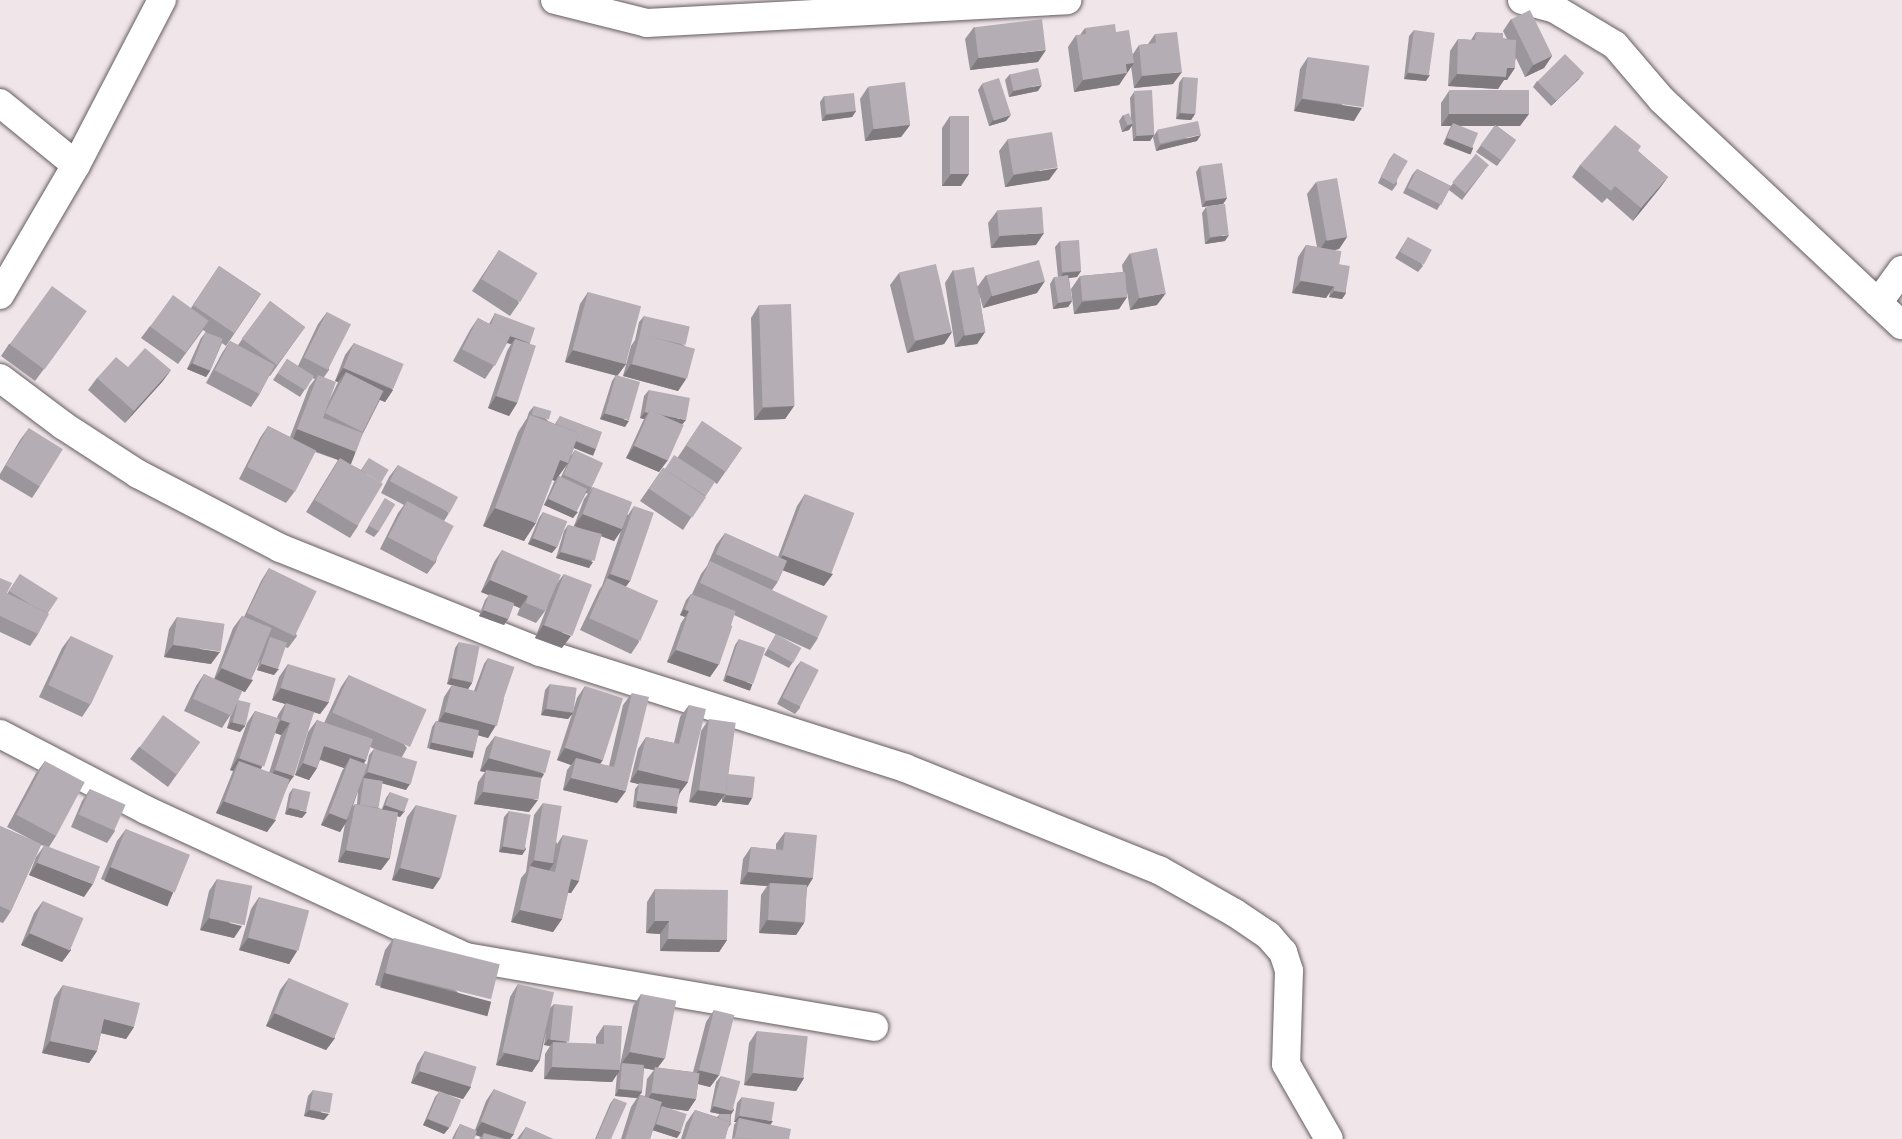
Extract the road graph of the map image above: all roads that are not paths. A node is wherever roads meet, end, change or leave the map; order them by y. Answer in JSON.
{"nodes":[{"id":1,"x":162,"y":0,"type":"edge"},
{"id":2,"x":555,"y":0,"type":"edge"},
{"id":3,"x":1067,"y":0,"type":"edge"},
{"id":4,"x":1522,"y":0,"type":"edge"},
{"id":5,"x":817,"y":8,"type":"edge"},
{"id":6,"x":0,"y":104,"type":"edge"},
{"id":7,"x":76,"y":165,"type":"junction"},
{"id":8,"x":1902,"y":270,"type":"edge"},
{"id":9,"x":0,"y":295,"type":"edge"},
{"id":10,"x":1878,"y":303,"type":"junction"},
{"id":11,"x":1902,"y":325,"type":"edge"},
{"id":12,"x":0,"y":378,"type":"edge"},
{"id":13,"x":0,"y":734,"type":"edge"},
{"id":14,"x":874,"y":1027,"type":"dead end"},
{"id":15,"x":1329,"y":1139,"type":"edge"}],
"edges":[{"from":1,"to":7,"type":"street"},
{"from":2,"to":5,"type":"street"},
{"from":3,"to":5,"type":"street"},
{"from":4,"to":10,"type":"street"},
{"from":6,"to":7,"type":"street"},
{"from":7,"to":9,"type":"street"},
{"from":8,"to":10,"type":"street"},
{"from":10,"to":11,"type":"street"},
{"from":12,"to":15,"type":"street"},
{"from":13,"to":14,"type":"street"}]}
